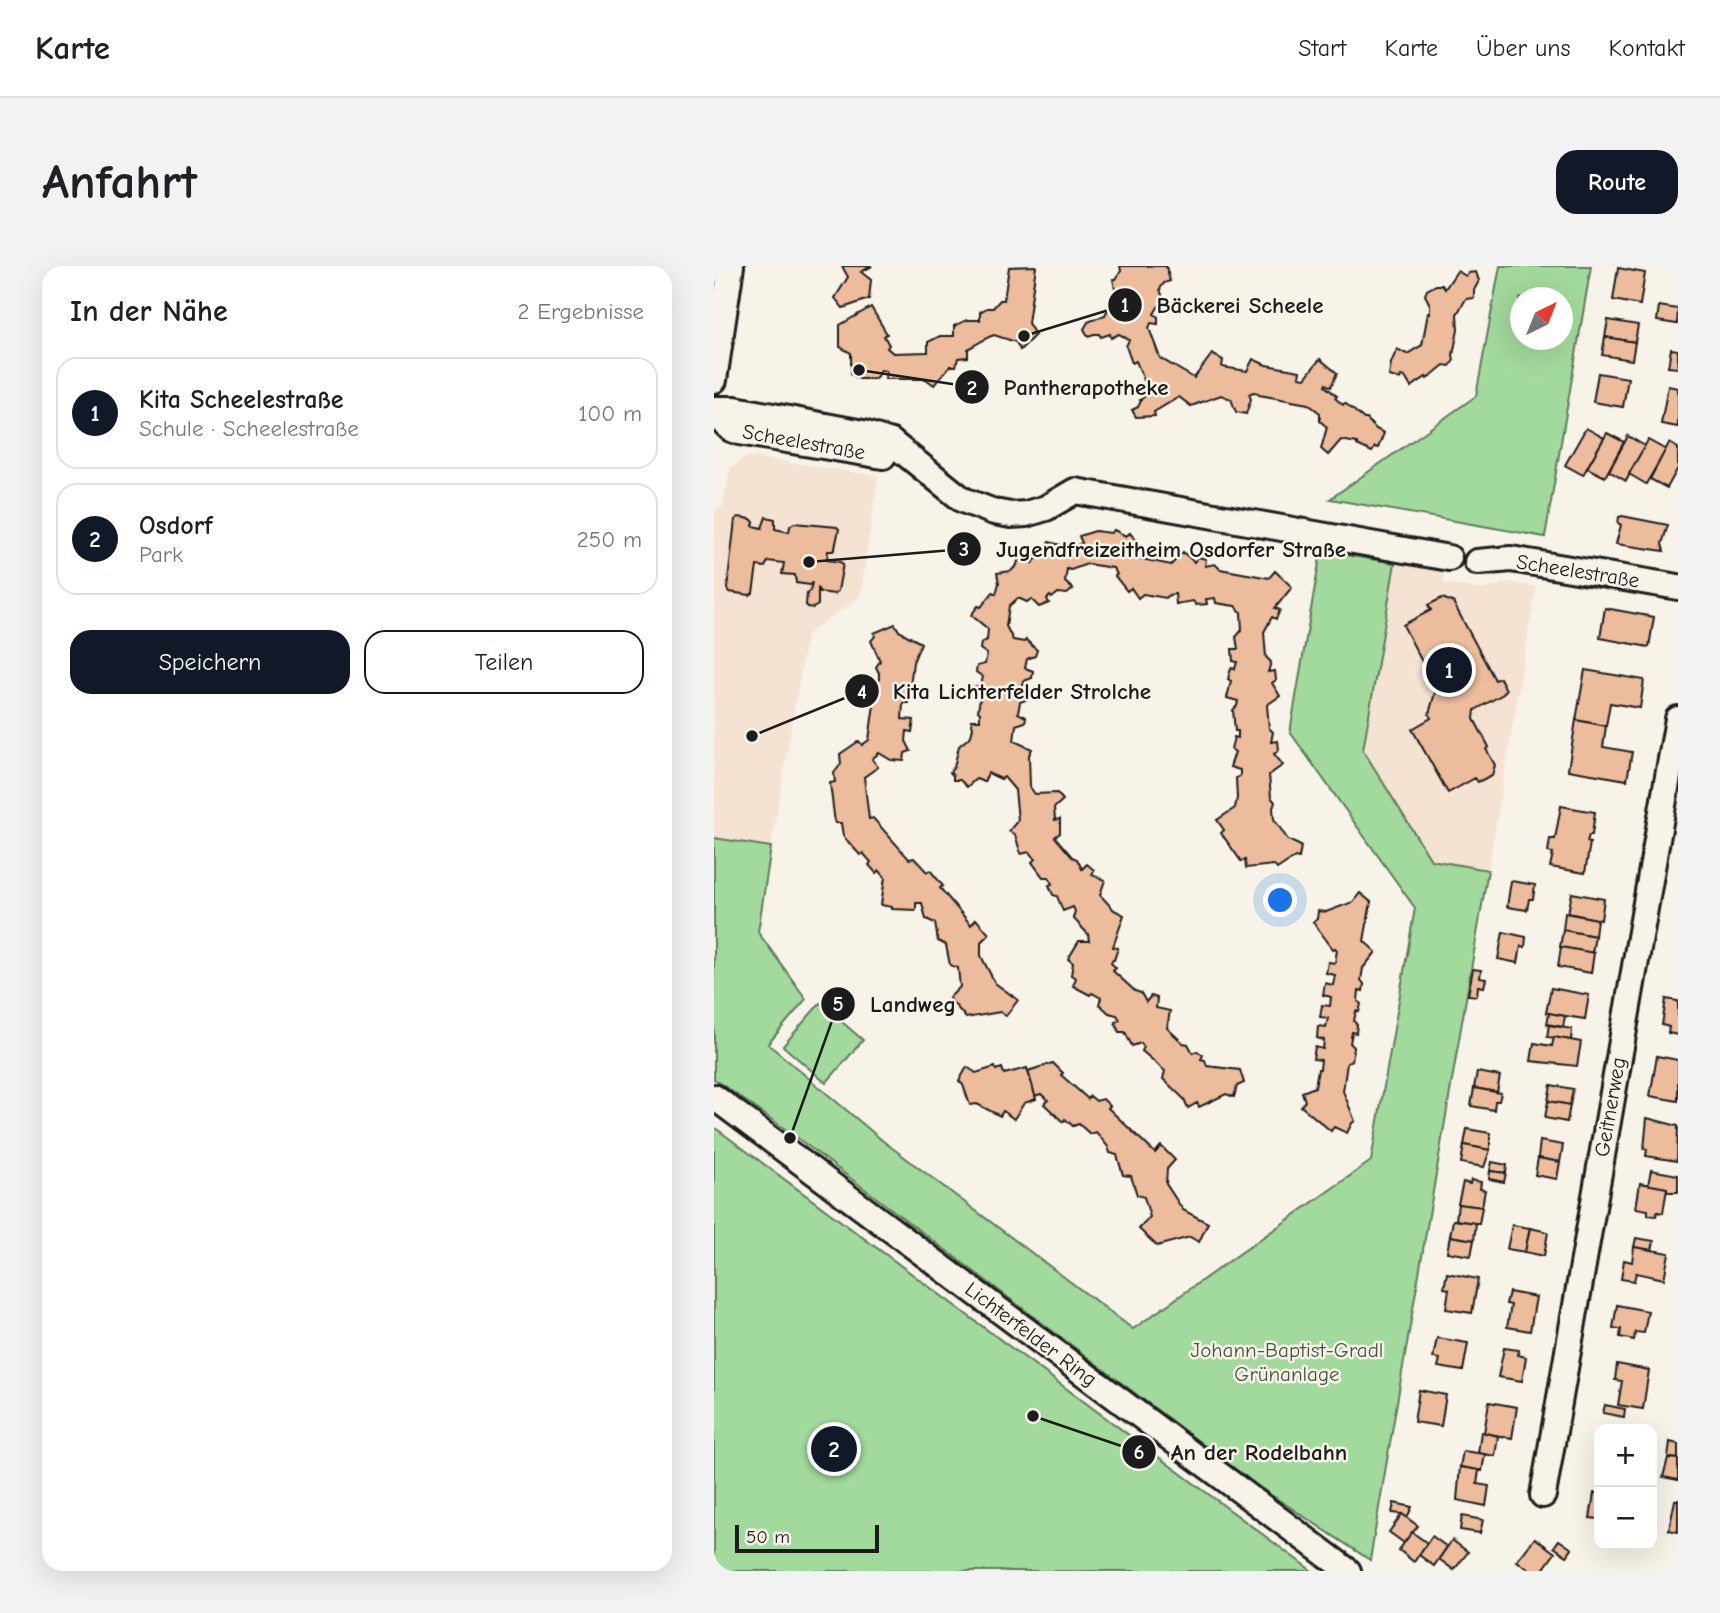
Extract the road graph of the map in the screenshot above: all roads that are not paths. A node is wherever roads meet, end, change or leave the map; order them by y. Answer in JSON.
{"nodes":[{"id":1,"x":731,"y":266,"type":"edge"},
{"id":2,"x":716,"y":347,"type":"edge"},
{"id":3,"x":714,"y":380,"type":"edge"},
{"id":4,"x":714,"y":411,"type":"edge"},
{"id":5,"x":1449,"y":558,"type":"dead end"},
{"id":6,"x":1477,"y":562,"type":"dead end"},
{"id":7,"x":1678,"y":587,"type":"edge"},
{"id":8,"x":1678,"y":719,"type":"edge"},
{"id":9,"x":714,"y":1097,"type":"edge"},
{"id":10,"x":1543,"y":1495,"type":"dead end"},
{"id":11,"x":1348,"y":1571,"type":"edge"}],
"edges":[{"from":1,"to":2,"type":"street"},
{"from":2,"to":3,"type":"street"},
{"from":4,"to":5,"type":"street","name":"Scheelestraße"},
{"from":6,"to":7,"type":"street","name":"Scheelestraße"},
{"from":8,"to":10,"type":"street","name":"Geitnerweg"},
{"from":9,"to":11,"type":"street","name":"Lichterfelder Ring"}]}
